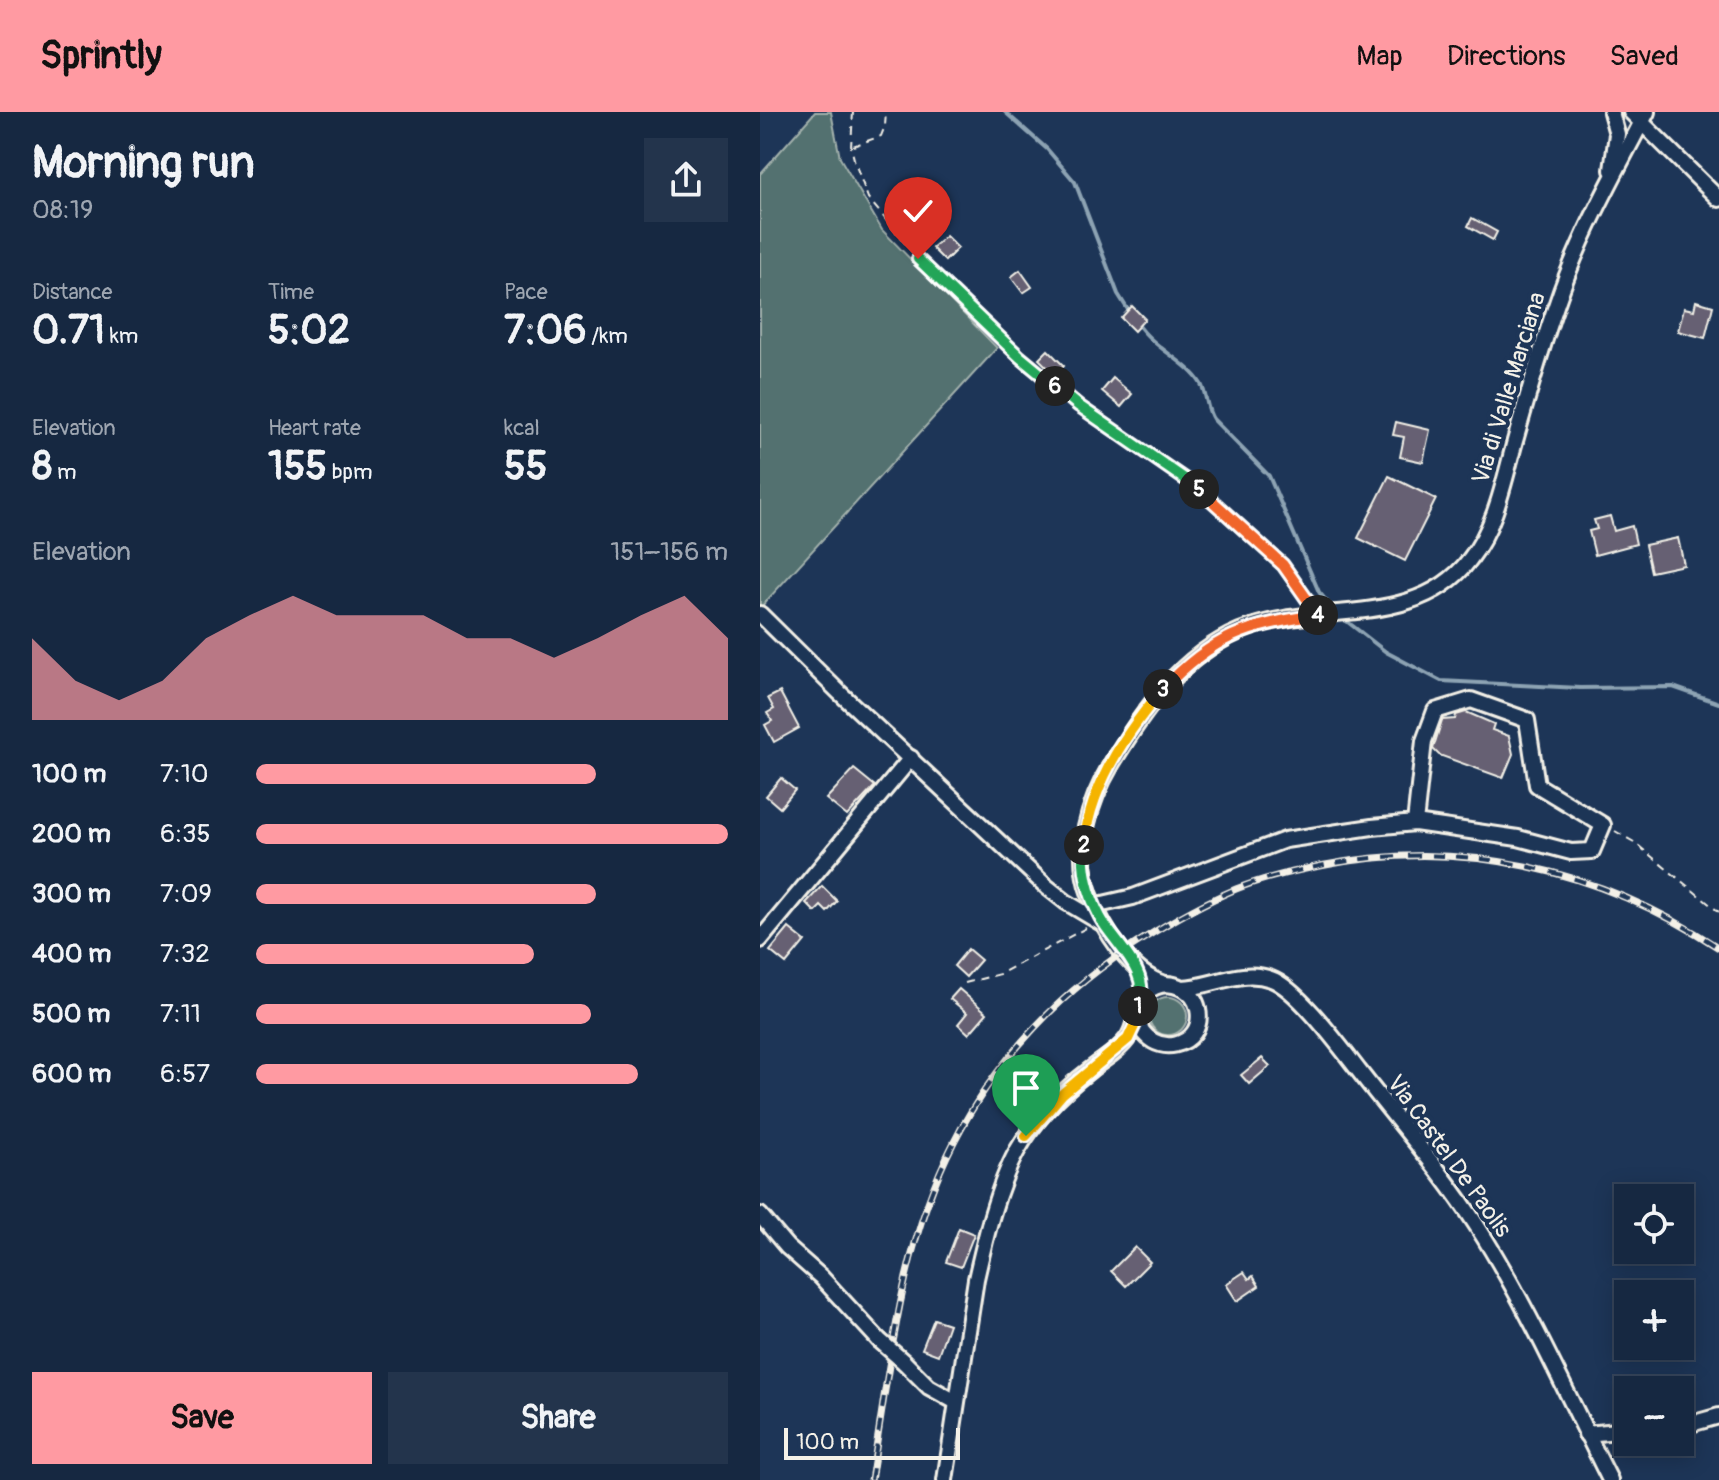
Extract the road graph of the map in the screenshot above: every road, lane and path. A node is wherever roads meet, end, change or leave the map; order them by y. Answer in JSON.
{"nodes":[{"id":1,"x":853,"y":112,"type":"edge"},
{"id":2,"x":886,"y":112,"type":"edge"},
{"id":3,"x":1611,"y":112,"type":"edge"},
{"id":4,"x":1640,"y":115,"type":"edge"},
{"id":5,"x":851,"y":147,"type":"junction"},
{"id":6,"x":1719,"y":199,"type":"edge"},
{"id":7,"x":1601,"y":204,"type":"junction"},
{"id":8,"x":760,"y":614,"type":"edge"},
{"id":9,"x":1319,"y":615,"type":"junction"},
{"id":10,"x":911,"y":758,"type":"junction"},
{"id":11,"x":1415,"y":823,"type":"junction"},
{"id":12,"x":1603,"y":825,"type":"junction"},
{"id":13,"x":1094,"y":906,"type":"junction"},
{"id":14,"x":1719,"y":912,"type":"edge"},
{"id":15,"x":1101,"y":923,"type":"junction"},
{"id":16,"x":760,"y":940,"type":"edge"},
{"id":17,"x":1136,"y":969,"type":"junction"},
{"id":18,"x":965,"y":983,"type":"dead end"},
{"id":19,"x":1165,"y":984,"type":"junction"},
{"id":20,"x":1212,"y":984,"type":"junction"},
{"id":21,"x":1182,"y":988,"type":"junction"},
{"id":22,"x":1141,"y":1000,"type":"junction"},
{"id":23,"x":1198,"y":1010,"type":"junction"},
{"id":24,"x":1137,"y":1020,"type":"junction"},
{"id":25,"x":1145,"y":1036,"type":"junction"},
{"id":26,"x":1116,"y":1051,"type":"junction"},
{"id":27,"x":760,"y":1215,"type":"edge"},
{"id":28,"x":956,"y":1402,"type":"junction"},
{"id":29,"x":1719,"y":1416,"type":"edge"},
{"id":30,"x":1694,"y":1423,"type":"edge"},
{"id":31,"x":1614,"y":1431,"type":"edge"},
{"id":32,"x":1586,"y":1434,"type":"junction"},
{"id":33,"x":945,"y":1480,"type":"edge"},
{"id":34,"x":1610,"y":1480,"type":"edge"}],
"edges":[{"from":1,"to":5,"type":"path"},
{"from":2,"to":5,"type":"path"},
{"from":3,"to":7,"type":"street"},
{"from":4,"to":6,"type":"street"},
{"from":4,"to":7,"type":"street","name":"Via di Valle Marciana"},
{"from":5,"to":9,"type":"path"},
{"from":7,"to":9,"type":"street","name":"Via di Valle Marciana"},
{"from":8,"to":10,"type":"street"},
{"from":9,"to":13,"type":"street","name":"Via di Valle Marciana"},
{"from":10,"to":15,"type":"street"},
{"from":10,"to":16,"type":"street"},
{"from":11,"to":12,"type":"street"},
{"from":11,"to":12,"type":"street"},
{"from":11,"to":13,"type":"street"},
{"from":12,"to":14,"type":"path"},
{"from":13,"to":15,"type":"street","name":"Via di Valle Marciana"},
{"from":15,"to":17,"type":"street"},
{"from":15,"to":18,"type":"path"},
{"from":17,"to":19,"type":"street"},
{"from":17,"to":22,"type":"street"},
{"from":19,"to":21,"type":"street"},
{"from":19,"to":22,"type":"street"},
{"from":20,"to":21,"type":"street","name":"Via Castel De Paolis"},
{"from":20,"to":23,"type":"street"},
{"from":20,"to":32,"type":"street","name":"Via Castel De Paolis"},
{"from":21,"to":23,"type":"street"},
{"from":22,"to":24,"type":"street"},
{"from":23,"to":25,"type":"street"},
{"from":24,"to":25,"type":"street"},
{"from":24,"to":26,"type":"street"},
{"from":25,"to":26,"type":"street"},
{"from":26,"to":28,"type":"street"},
{"from":27,"to":28,"type":"street","bridge":true},
{"from":28,"to":33,"type":"street"},
{"from":29,"to":30,"type":"street"},
{"from":31,"to":32,"type":"street"},
{"from":32,"to":34,"type":"street","name":"Via Castel De Paolis"}]}
